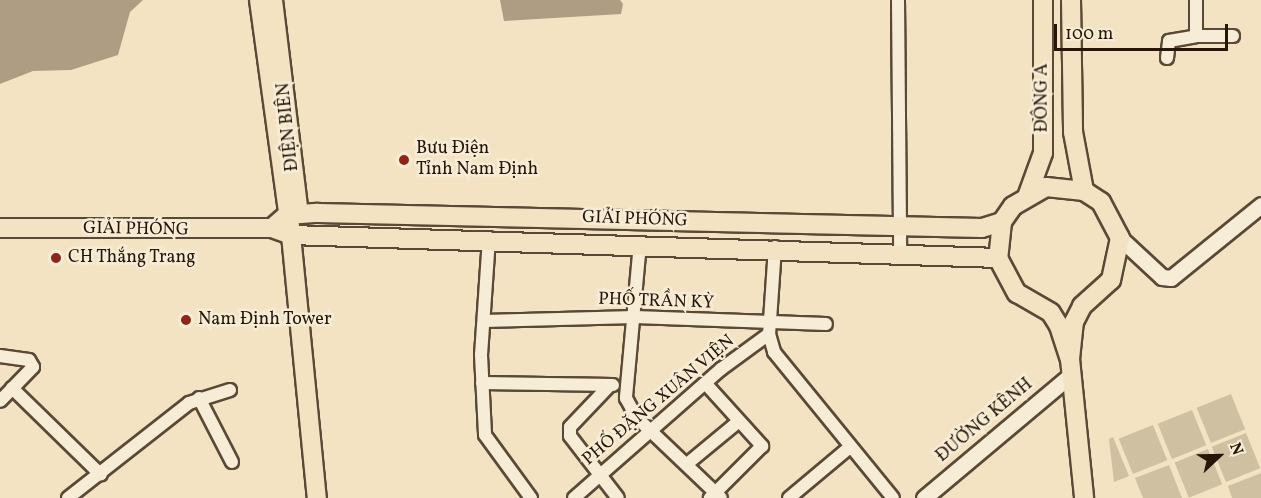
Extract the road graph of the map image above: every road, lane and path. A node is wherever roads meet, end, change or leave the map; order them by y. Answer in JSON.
{"nodes":[{"id":1,"x":259,"y":0,"type":"edge"},
{"id":2,"x":273,"y":0,"type":"edge"},
{"id":3,"x":898,"y":0,"type":"edge"},
{"id":4,"x":1043,"y":0,"type":"edge"},
{"id":5,"x":1071,"y":0,"type":"edge"},
{"id":6,"x":1196,"y":0,"type":"edge"},
{"id":7,"x":1196,"y":36,"type":"junction"},
{"id":8,"x":1233,"y":36,"type":"dead end"},
{"id":9,"x":1167,"y":58,"type":"dead end"},
{"id":10,"x":1084,"y":191,"type":"junction"},
{"id":11,"x":1028,"y":194,"type":"junction"},
{"id":12,"x":1261,"y":205,"type":"edge"},
{"id":13,"x":293,"y":215,"type":"junction"},
{"id":14,"x":1002,"y":222,"type":"junction"},
{"id":15,"x":897,"y":225,"type":"junction"},
{"id":16,"x":0,"y":228,"type":"edge"},
{"id":17,"x":272,"y":228,"type":"junction"},
{"id":18,"x":489,"y":238,"type":"junction"},
{"id":19,"x":1120,"y":238,"type":"junction"},
{"id":20,"x":295,"y":240,"type":"junction"},
{"id":21,"x":640,"y":243,"type":"junction"},
{"id":22,"x":775,"y":247,"type":"junction"},
{"id":23,"x":900,"y":251,"type":"junction"},
{"id":24,"x":998,"y":258,"type":"junction"},
{"id":25,"x":1096,"y":297,"type":"junction"},
{"id":26,"x":1034,"y":304,"type":"junction"},
{"id":27,"x":635,"y":316,"type":"junction"},
{"id":28,"x":484,"y":321,"type":"junction"},
{"id":29,"x":826,"y":324,"type":"dead end"},
{"id":30,"x":770,"y":330,"type":"junction"},
{"id":31,"x":0,"y":356,"type":"edge"},
{"id":32,"x":1071,"y":367,"type":"junction"},
{"id":33,"x":482,"y":383,"type":"junction"},
{"id":34,"x":706,"y":384,"type":"junction"},
{"id":35,"x":610,"y":385,"type":"junction"},
{"id":36,"x":627,"y":386,"type":"junction"},
{"id":37,"x":12,"y":388,"type":"junction"},
{"id":38,"x":230,"y":390,"type":"dead end"},
{"id":39,"x":199,"y":398,"type":"junction"},
{"id":40,"x":0,"y":401,"type":"edge"},
{"id":41,"x":739,"y":421,"type":"junction"},
{"id":42,"x":651,"y":430,"type":"junction"},
{"id":43,"x":850,"y":447,"type":"junction"},
{"id":44,"x":232,"y":462,"type":"dead end"},
{"id":45,"x":687,"y":464,"type":"junction"},
{"id":46,"x":101,"y":475,"type":"junction"},
{"id":47,"x":599,"y":475,"type":"junction"},
{"id":48,"x":716,"y":496,"type":"edge"},
{"id":49,"x":68,"y":498,"type":"edge"},
{"id":50,"x":317,"y":498,"type":"edge"},
{"id":51,"x":531,"y":498,"type":"edge"},
{"id":52,"x":574,"y":498,"type":"edge"},
{"id":53,"x":618,"y":498,"type":"edge"},
{"id":54,"x":789,"y":498,"type":"edge"},
{"id":55,"x":893,"y":498,"type":"edge"},
{"id":56,"x":924,"y":498,"type":"edge"},
{"id":57,"x":1084,"y":498,"type":"edge"}],
"edges":[{"from":1,"to":13,"type":"main road","name":"ĐIỆN BIÊN"},
{"from":2,"to":13,"type":"main road","name":"ĐIỆN BIÊN"},
{"from":3,"to":15,"type":"street"},
{"from":4,"to":11,"type":"main road","name":"ĐÔNG A"},
{"from":5,"to":10,"type":"main road","name":"ĐÔNG A"},
{"from":6,"to":7,"type":"street"},
{"from":7,"to":8,"type":"street"},
{"from":7,"to":9,"type":"street"},
{"from":10,"to":11,"type":"main road"},
{"from":10,"to":19,"type":"main road"},
{"from":11,"to":14,"type":"main road"},
{"from":12,"to":19,"type":"street"},
{"from":13,"to":15,"type":"main road","name":"GIẢI PHÓNG"},
{"from":13,"to":17,"type":"main road"},
{"from":13,"to":20,"type":"main road","name":"ĐIỆN BIÊN"},
{"from":14,"to":15,"type":"main road","name":"GIẢI PHÓNG"},
{"from":14,"to":24,"type":"main road"},
{"from":15,"to":23,"type":"street"},
{"from":16,"to":17,"type":"main road","name":"GIẢI PHÓNG"},
{"from":17,"to":20,"type":"main road","name":"GIẢI PHÓNG"},
{"from":18,"to":20,"type":"main road","name":"GIẢI PHÓNG"},
{"from":18,"to":21,"type":"main road","name":"GIẢI PHÓNG"},
{"from":18,"to":28,"type":"street"},
{"from":19,"to":25,"type":"main road"},
{"from":20,"to":50,"type":"main road","name":"ĐIỆN BIÊN"},
{"from":21,"to":22,"type":"main road","name":"GIẢI PHÓNG"},
{"from":21,"to":27,"type":"street"},
{"from":22,"to":23,"type":"main road","name":"GIẢI PHÓNG"},
{"from":22,"to":30,"type":"street"},
{"from":23,"to":24,"type":"main road","name":"GIẢI PHÓNG"},
{"from":24,"to":26,"type":"main road"},
{"from":25,"to":26,"type":"main road"},
{"from":25,"to":32,"type":"main road"},
{"from":26,"to":32,"type":"main road"},
{"from":27,"to":28,"type":"street","name":"PHỐ TRẦN KỲ"},
{"from":27,"to":30,"type":"street","name":"PHỐ TRẦN KỲ"},
{"from":27,"to":36,"type":"street"},
{"from":28,"to":33,"type":"street"},
{"from":29,"to":30,"type":"street","name":"PHỐ TRẦN KỲ"},
{"from":30,"to":34,"type":"street","name":"PHỐ ĐẶNG XUÂN VIỆN"},
{"from":30,"to":43,"type":"street"},
{"from":31,"to":37,"type":"street"},
{"from":32,"to":56,"type":"street","name":"ĐƯỜNG KÊNH"},
{"from":32,"to":57,"type":"main road"},
{"from":33,"to":35,"type":"street"},
{"from":33,"to":51,"type":"street"},
{"from":34,"to":41,"type":"street"},
{"from":34,"to":42,"type":"street","name":"PHỐ ĐẶNG XUÂN VIỆN"},
{"from":35,"to":36,"type":"street"},
{"from":35,"to":47,"type":"street"},
{"from":36,"to":42,"type":"street"},
{"from":37,"to":40,"type":"street"},
{"from":37,"to":46,"type":"street"},
{"from":38,"to":39,"type":"street"},
{"from":39,"to":44,"type":"street"},
{"from":39,"to":46,"type":"street"},
{"from":41,"to":45,"type":"street"},
{"from":41,"to":48,"type":"street"},
{"from":42,"to":45,"type":"street"},
{"from":42,"to":47,"type":"street","name":"PHỐ ĐẶNG XUÂN VIỆN"},
{"from":43,"to":54,"type":"street"},
{"from":43,"to":55,"type":"street"},
{"from":45,"to":48,"type":"street"},
{"from":46,"to":49,"type":"street"},
{"from":47,"to":52,"type":"street","name":"PHỐ ĐẶNG XUÂN VIỆN"},
{"from":47,"to":53,"type":"street"}]}
